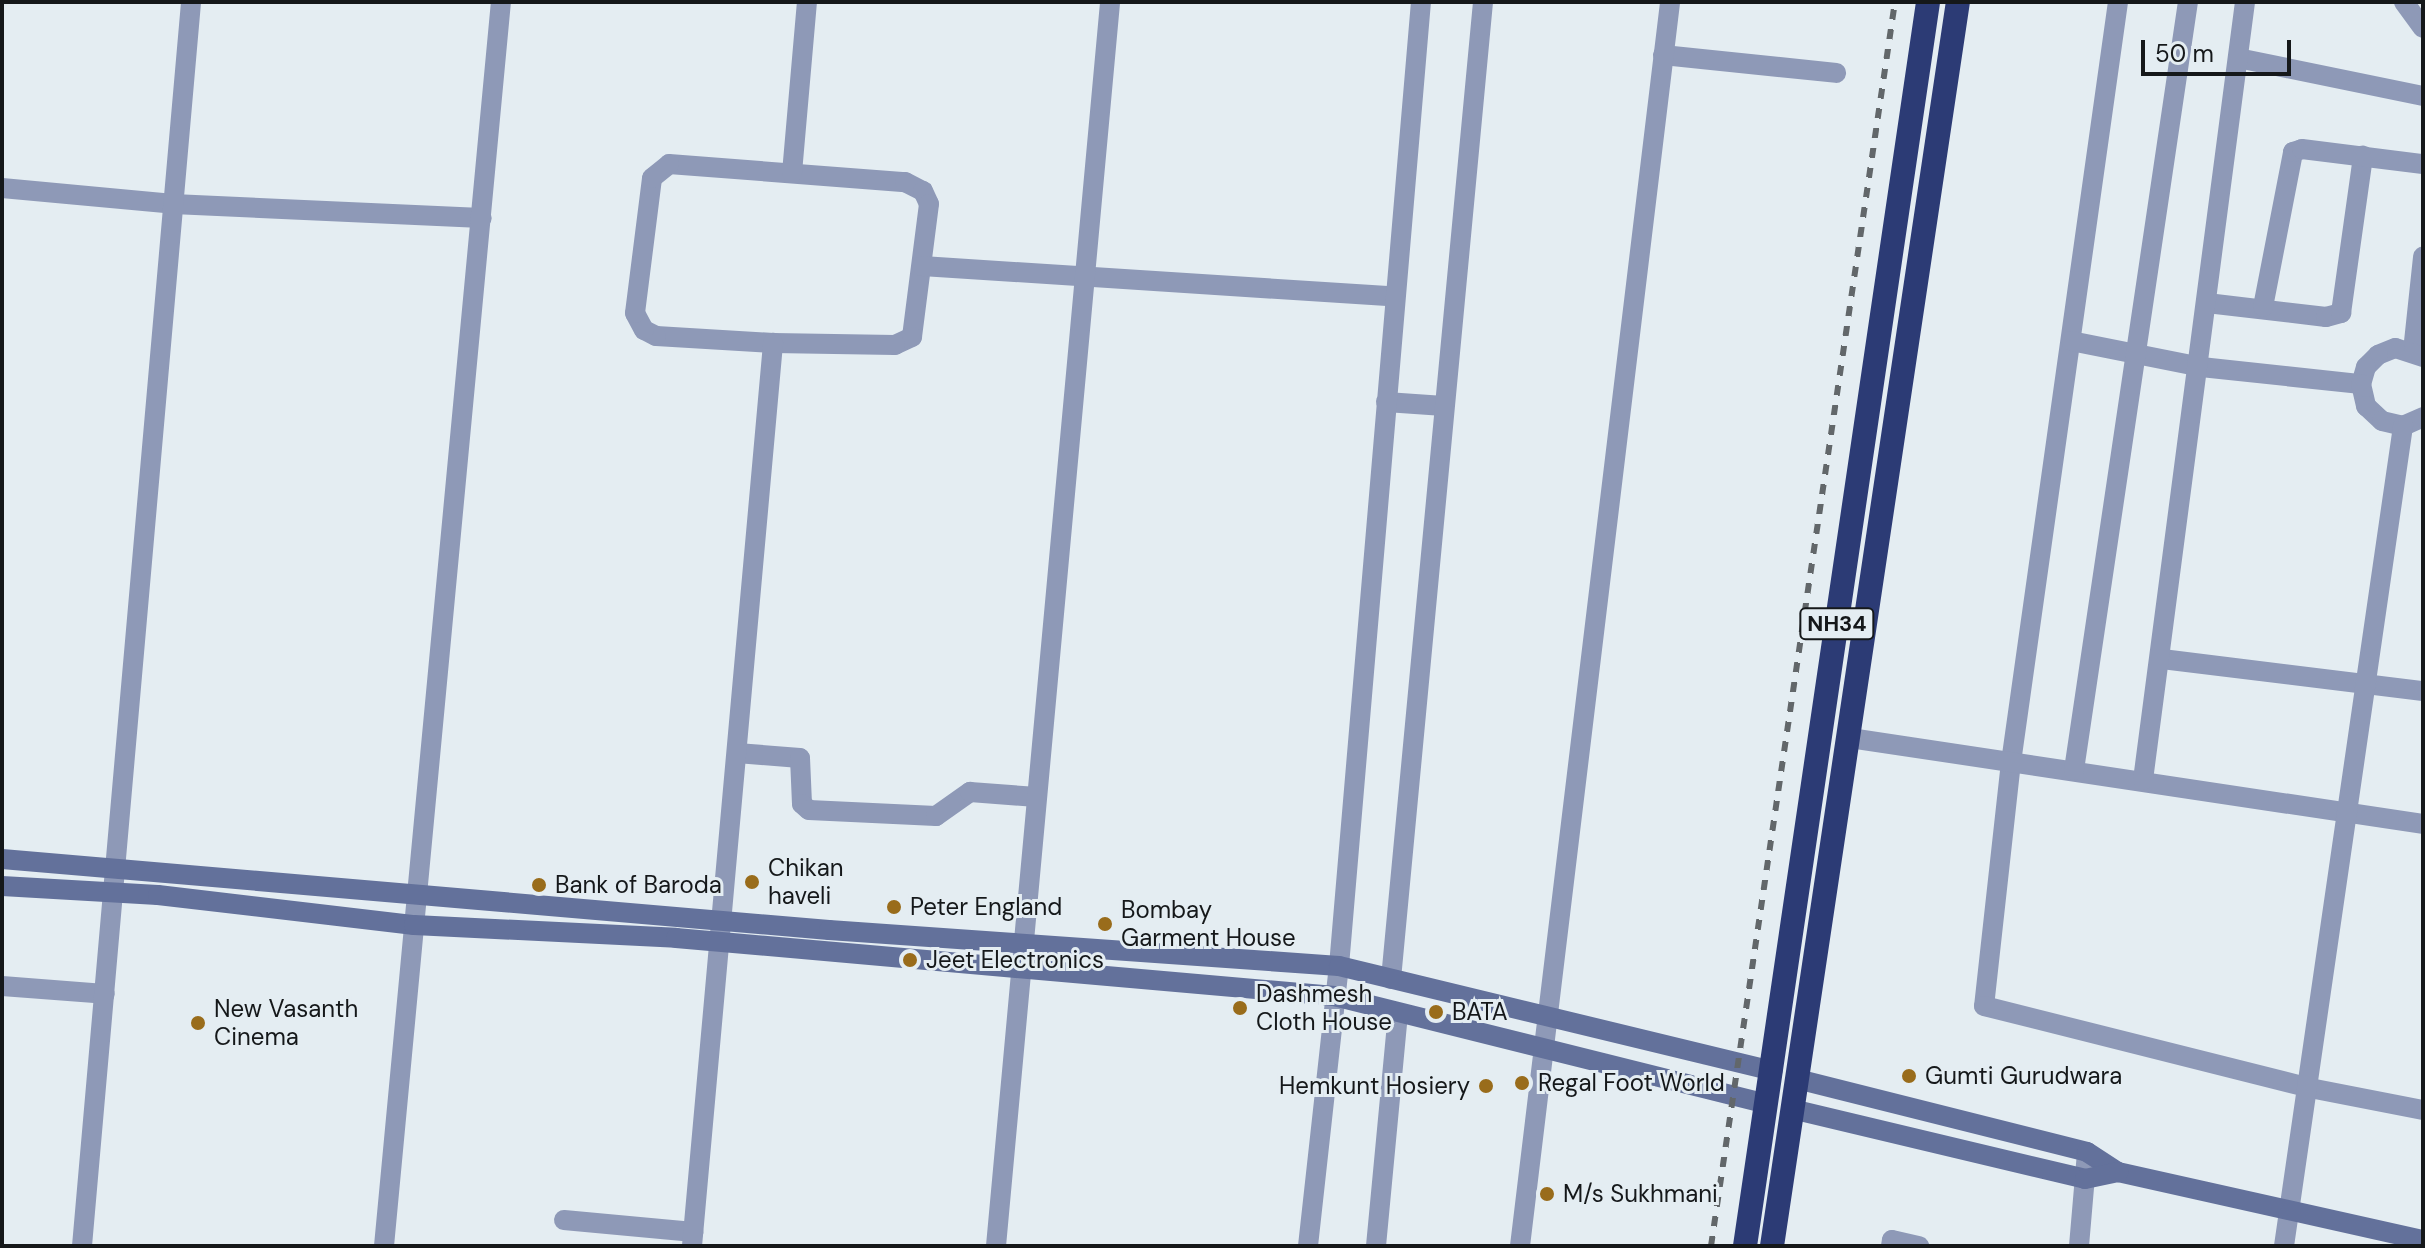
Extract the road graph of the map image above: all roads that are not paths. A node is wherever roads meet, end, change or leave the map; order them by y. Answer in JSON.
{"nodes":[{"id":1,"x":191,"y":2,"type":"edge"},
{"id":2,"x":501,"y":2,"type":"edge"},
{"id":3,"x":807,"y":2,"type":"edge"},
{"id":4,"x":1110,"y":2,"type":"edge"},
{"id":5,"x":1421,"y":2,"type":"edge"},
{"id":6,"x":1483,"y":2,"type":"edge"},
{"id":7,"x":1670,"y":2,"type":"edge"},
{"id":8,"x":1928,"y":2,"type":"edge"},
{"id":9,"x":1958,"y":2,"type":"edge"},
{"id":10,"x":2118,"y":2,"type":"edge"},
{"id":11,"x":2188,"y":2,"type":"edge"},
{"id":12,"x":2245,"y":2,"type":"edge"},
{"id":13,"x":2404,"y":2,"type":"edge"},
{"id":14,"x":2423,"y":28,"type":"edge"},
{"id":15,"x":1663,"y":55,"type":"junction"},
{"id":16,"x":2238,"y":58,"type":"junction"},
{"id":17,"x":1836,"y":73,"type":"dead end"},
{"id":18,"x":2423,"y":96,"type":"edge"},
{"id":19,"x":2363,"y":156,"type":"junction"},
{"id":20,"x":2423,"y":164,"type":"edge"},
{"id":21,"x":792,"y":173,"type":"junction"},
{"id":22,"x":2,"y":188,"type":"edge"},
{"id":23,"x":173,"y":204,"type":"junction"},
{"id":24,"x":482,"y":218,"type":"junction"},
{"id":25,"x":2423,"y":257,"type":"edge"},
{"id":26,"x":922,"y":266,"type":"junction"},
{"id":27,"x":1083,"y":277,"type":"junction"},
{"id":28,"x":1395,"y":297,"type":"junction"},
{"id":29,"x":2207,"y":303,"type":"junction"},
{"id":30,"x":2263,"y":307,"type":"junction"},
{"id":31,"x":2071,"y":341,"type":"junction"},
{"id":32,"x":773,"y":343,"type":"junction"},
{"id":33,"x":2137,"y":354,"type":"junction"},
{"id":34,"x":2418,"y":354,"type":"edge"},
{"id":35,"x":2201,"y":367,"type":"junction"},
{"id":36,"x":2361,"y":384,"type":"junction"},
{"id":37,"x":1386,"y":402,"type":"junction"},
{"id":38,"x":1444,"y":406,"type":"junction"},
{"id":39,"x":2423,"y":417,"type":"edge"},
{"id":40,"x":2403,"y":426,"type":"junction"},
{"id":41,"x":1863,"y":448,"type":"junction"},
{"id":42,"x":1889,"y":452,"type":"junction"},
{"id":43,"x":2162,"y":659,"type":"junction"},
{"id":44,"x":2367,"y":684,"type":"junction"},
{"id":45,"x":2423,"y":691,"type":"edge"},
{"id":46,"x":1850,"y":738,"type":"junction"},
{"id":47,"x":737,"y":753,"type":"junction"},
{"id":48,"x":2011,"y":762,"type":"junction"},
{"id":49,"x":2074,"y":770,"type":"junction"},
{"id":50,"x":2143,"y":780,"type":"junction"},
{"id":51,"x":1037,"y":797,"type":"junction"},
{"id":52,"x":2350,"y":815,"type":"junction"},
{"id":53,"x":2423,"y":824,"type":"edge"},
{"id":54,"x":2,"y":859,"type":"edge"},
{"id":55,"x":115,"y":867,"type":"junction"},
{"id":56,"x":2,"y":886,"type":"edge"},
{"id":57,"x":415,"y":892,"type":"junction"},
{"id":58,"x":112,"y":895,"type":"junction"},
{"id":59,"x":720,"y":917,"type":"junction"},
{"id":60,"x":414,"y":925,"type":"junction"},
{"id":61,"x":717,"y":943,"type":"junction"},
{"id":62,"x":1024,"y":944,"type":"junction"},
{"id":63,"x":1339,"y":966,"type":"junction"},
{"id":64,"x":1022,"y":967,"type":"junction"},
{"id":65,"x":1391,"y":979,"type":"junction"},
{"id":66,"x":2,"y":986,"type":"edge"},
{"id":67,"x":105,"y":994,"type":"junction"},
{"id":68,"x":1334,"y":996,"type":"junction"},
{"id":69,"x":1398,"y":1013,"type":"junction"},
{"id":70,"x":1546,"y":1019,"type":"junction"},
{"id":71,"x":1543,"y":1051,"type":"junction"},
{"id":72,"x":1772,"y":1071,"type":"junction"},
{"id":73,"x":1801,"y":1080,"type":"junction"},
{"id":74,"x":2310,"y":1088,"type":"junction"},
{"id":75,"x":1766,"y":1104,"type":"junction"},
{"id":76,"x":1796,"y":1110,"type":"junction"},
{"id":77,"x":2423,"y":1110,"type":"edge"},
{"id":78,"x":2087,"y":1152,"type":"junction"},
{"id":79,"x":2118,"y":1172,"type":"junction"},
{"id":80,"x":2085,"y":1179,"type":"junction"},
{"id":81,"x":2291,"y":1210,"type":"junction"},
{"id":82,"x":564,"y":1220,"type":"dead end"},
{"id":83,"x":693,"y":1239,"type":"edge"},
{"id":84,"x":2423,"y":1240,"type":"edge"},
{"id":85,"x":82,"y":1246,"type":"edge"},
{"id":86,"x":384,"y":1246,"type":"edge"},
{"id":87,"x":996,"y":1246,"type":"edge"},
{"id":88,"x":1308,"y":1246,"type":"edge"},
{"id":89,"x":1376,"y":1246,"type":"edge"},
{"id":90,"x":1520,"y":1246,"type":"edge"},
{"id":91,"x":1745,"y":1246,"type":"edge"},
{"id":92,"x":1772,"y":1246,"type":"edge"},
{"id":93,"x":1891,"y":1246,"type":"edge"},
{"id":94,"x":1919,"y":1246,"type":"edge"},
{"id":95,"x":2079,"y":1246,"type":"edge"},
{"id":96,"x":2284,"y":1246,"type":"edge"}],
"edges":[{"from":1,"to":23,"type":"street"},
{"from":2,"to":24,"type":"street"},
{"from":3,"to":21,"type":"street"},
{"from":4,"to":27,"type":"street"},
{"from":5,"to":28,"type":"street"},
{"from":6,"to":38,"type":"street"},
{"from":7,"to":15,"type":"street"},
{"from":8,"to":41,"type":"highway","number":"NH34"},
{"from":9,"to":42,"type":"highway","number":"NH34"},
{"from":10,"to":31,"type":"street"},
{"from":11,"to":33,"type":"street"},
{"from":12,"to":16,"type":"street"},
{"from":13,"to":14,"type":"street"},
{"from":15,"to":17,"type":"street"},
{"from":15,"to":70,"type":"street"},
{"from":16,"to":18,"type":"street"},
{"from":16,"to":29,"type":"street"},
{"from":19,"to":20,"type":"street"},
{"from":19,"to":30,"type":"street"},
{"from":19,"to":30,"type":"street"},
{"from":21,"to":26,"type":"street"},
{"from":21,"to":32,"type":"street"},
{"from":22,"to":23,"type":"street"},
{"from":23,"to":24,"type":"street"},
{"from":23,"to":55,"type":"street"},
{"from":24,"to":57,"type":"street"},
{"from":25,"to":34,"type":"street"},
{"from":26,"to":27,"type":"street"},
{"from":26,"to":32,"type":"street"},
{"from":27,"to":28,"type":"street"},
{"from":27,"to":51,"type":"street"},
{"from":28,"to":37,"type":"street"},
{"from":29,"to":30,"type":"street"},
{"from":29,"to":35,"type":"street"},
{"from":31,"to":33,"type":"street"},
{"from":31,"to":48,"type":"street"},
{"from":32,"to":47,"type":"street"},
{"from":33,"to":35,"type":"street"},
{"from":33,"to":49,"type":"street"},
{"from":34,"to":36,"type":"street"},
{"from":35,"to":36,"type":"street"},
{"from":35,"to":43,"type":"street"},
{"from":36,"to":40,"type":"street"},
{"from":37,"to":38,"type":"street"},
{"from":37,"to":63,"type":"street"},
{"from":38,"to":65,"type":"street"},
{"from":39,"to":40,"type":"street"},
{"from":40,"to":44,"type":"street"},
{"from":41,"to":42,"type":"highway"},
{"from":41,"to":72,"type":"highway","number":"NH34"},
{"from":42,"to":46,"type":"highway","number":"NH34"},
{"from":43,"to":44,"type":"street"},
{"from":43,"to":50,"type":"street"},
{"from":44,"to":45,"type":"street"},
{"from":44,"to":52,"type":"street"},
{"from":46,"to":48,"type":"street"},
{"from":46,"to":73,"type":"highway","number":"NH34"},
{"from":47,"to":51,"type":"street"},
{"from":47,"to":59,"type":"street"},
{"from":48,"to":49,"type":"street"},
{"from":48,"to":74,"type":"street"},
{"from":49,"to":50,"type":"street"},
{"from":50,"to":52,"type":"street"},
{"from":51,"to":62,"type":"street"},
{"from":52,"to":53,"type":"street"},
{"from":52,"to":74,"type":"street"},
{"from":54,"to":55,"type":"street"},
{"from":55,"to":57,"type":"street"},
{"from":55,"to":58,"type":"street"},
{"from":56,"to":58,"type":"street"},
{"from":57,"to":59,"type":"street"},
{"from":57,"to":60,"type":"street"},
{"from":58,"to":60,"type":"street"},
{"from":58,"to":67,"type":"street"},
{"from":59,"to":61,"type":"street"},
{"from":59,"to":62,"type":"street"},
{"from":60,"to":61,"type":"street"},
{"from":60,"to":86,"type":"street"},
{"from":61,"to":64,"type":"street"},
{"from":61,"to":83,"type":"street"},
{"from":62,"to":63,"type":"street"},
{"from":62,"to":64,"type":"street"},
{"from":63,"to":65,"type":"street"},
{"from":63,"to":68,"type":"street"},
{"from":64,"to":68,"type":"street"},
{"from":64,"to":87,"type":"street"},
{"from":65,"to":70,"type":"street"},
{"from":66,"to":67,"type":"street"},
{"from":67,"to":85,"type":"street"},
{"from":68,"to":69,"type":"street"},
{"from":68,"to":88,"type":"street"},
{"from":69,"to":71,"type":"street"},
{"from":69,"to":89,"type":"street"},
{"from":70,"to":71,"type":"street"},
{"from":70,"to":72,"type":"street"},
{"from":71,"to":75,"type":"street"},
{"from":71,"to":90,"type":"street"},
{"from":72,"to":75,"type":"highway","number":"NH34"},
{"from":73,"to":76,"type":"highway","number":"NH34"},
{"from":73,"to":78,"type":"street"},
{"from":74,"to":77,"type":"street"},
{"from":74,"to":81,"type":"street"},
{"from":75,"to":91,"type":"highway","number":"NH34"},
{"from":76,"to":80,"type":"street"},
{"from":76,"to":92,"type":"highway","number":"NH34"},
{"from":78,"to":79,"type":"street"},
{"from":78,"to":80,"type":"street"},
{"from":79,"to":80,"type":"street"},
{"from":79,"to":81,"type":"street"},
{"from":80,"to":95,"type":"street"},
{"from":81,"to":84,"type":"street"},
{"from":81,"to":96,"type":"street"},
{"from":82,"to":83,"type":"street"},
{"from":93,"to":94,"type":"street"}]}
